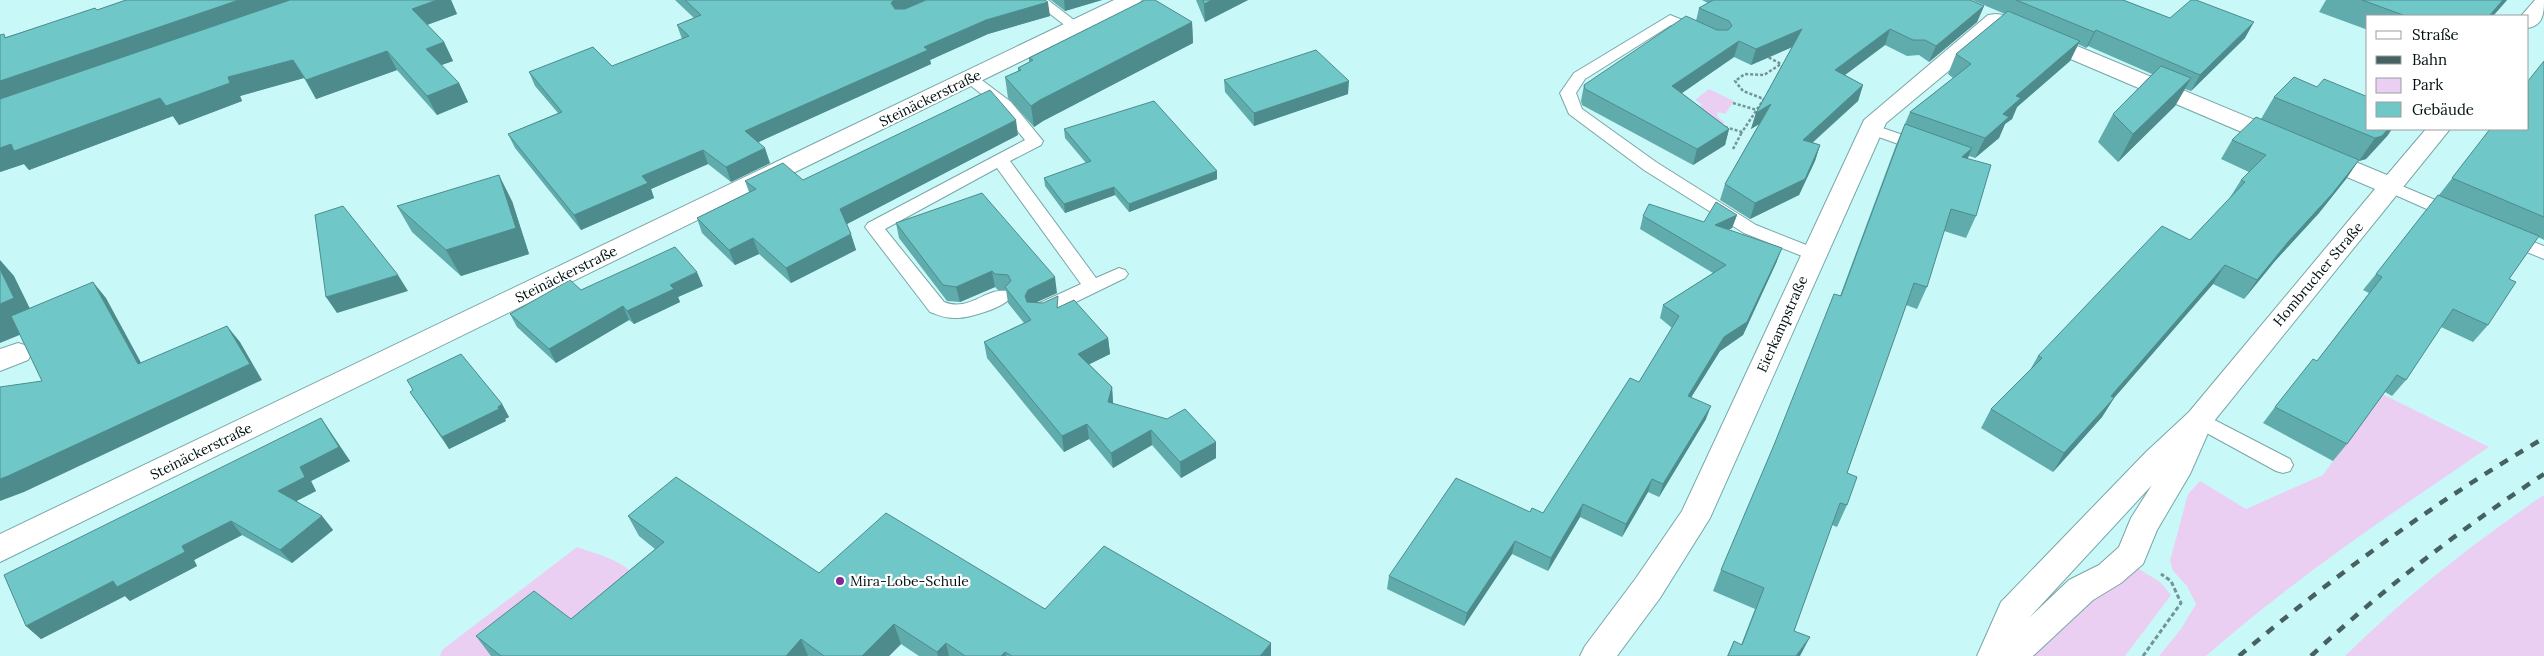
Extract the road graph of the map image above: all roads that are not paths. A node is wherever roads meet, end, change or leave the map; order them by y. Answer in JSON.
{"nodes":[{"id":1,"x":1039,"y":0,"type":"edge"},
{"id":2,"x":1131,"y":0,"type":"edge"},
{"id":3,"x":2538,"y":3,"type":"edge"},
{"id":4,"x":2529,"y":20,"type":"edge"},
{"id":5,"x":1076,"y":27,"type":"junction"},
{"id":6,"x":1719,"y":41,"type":"edge"},
{"id":7,"x":970,"y":78,"type":"junction"},
{"id":8,"x":1871,"y":130,"type":"junction"},
{"id":9,"x":2437,"y":130,"type":"edge"},
{"id":10,"x":1935,"y":153,"type":"edge"},
{"id":11,"x":1000,"y":160,"type":"junction"},
{"id":12,"x":2390,"y":186,"type":"junction"},
{"id":13,"x":2472,"y":222,"type":"edge"},
{"id":14,"x":2490,"y":229,"type":"edge"},
{"id":15,"x":2544,"y":253,"type":"edge"},
{"id":16,"x":1813,"y":254,"type":"junction"},
{"id":17,"x":1119,"y":274,"type":"dead end"},
{"id":18,"x":1092,"y":286,"type":"junction"},
{"id":19,"x":1003,"y":296,"type":"edge"},
{"id":20,"x":1038,"y":312,"type":"edge"},
{"id":21,"x":2199,"y":420,"type":"junction"},
{"id":22,"x":2283,"y":465,"type":"dead end"},
{"id":23,"x":0,"y":549,"type":"edge"},
{"id":24,"x":1597,"y":656,"type":"edge"},
{"id":25,"x":1994,"y":656,"type":"edge"},
{"id":26,"x":2010,"y":656,"type":"edge"}],
"edges":[{"from":1,"to":5,"type":"lane"},
{"from":2,"to":5,"type":"street","name":"Steinäckerstraße"},
{"from":3,"to":4,"type":"street"},
{"from":5,"to":7,"type":"street","name":"Steinäckerstraße"},
{"from":6,"to":16,"type":"lane"},
{"from":7,"to":11,"type":"lane"},
{"from":7,"to":23,"type":"street","name":"Steinäckerstraße"},
{"from":8,"to":10,"type":"lane"},
{"from":8,"to":12,"type":"street","name":"Eierkampstraße"},
{"from":8,"to":16,"type":"street","name":"Eierkampstraße"},
{"from":9,"to":12,"type":"street","name":"Hombrucher Straße"},
{"from":11,"to":18,"type":"lane"},
{"from":11,"to":19,"type":"lane"},
{"from":12,"to":13,"type":"lane"},
{"from":12,"to":21,"type":"street","name":"Hombrucher Straße"},
{"from":14,"to":15,"type":"lane"},
{"from":16,"to":24,"type":"street","name":"Eierkampstraße"},
{"from":17,"to":18,"type":"lane"},
{"from":18,"to":20,"type":"lane"},
{"from":21,"to":22,"type":"lane"},
{"from":21,"to":25,"type":"street","name":"Hombrucher Straße"},
{"from":21,"to":26,"type":"street","name":"Hombrucher Straße"}]}
